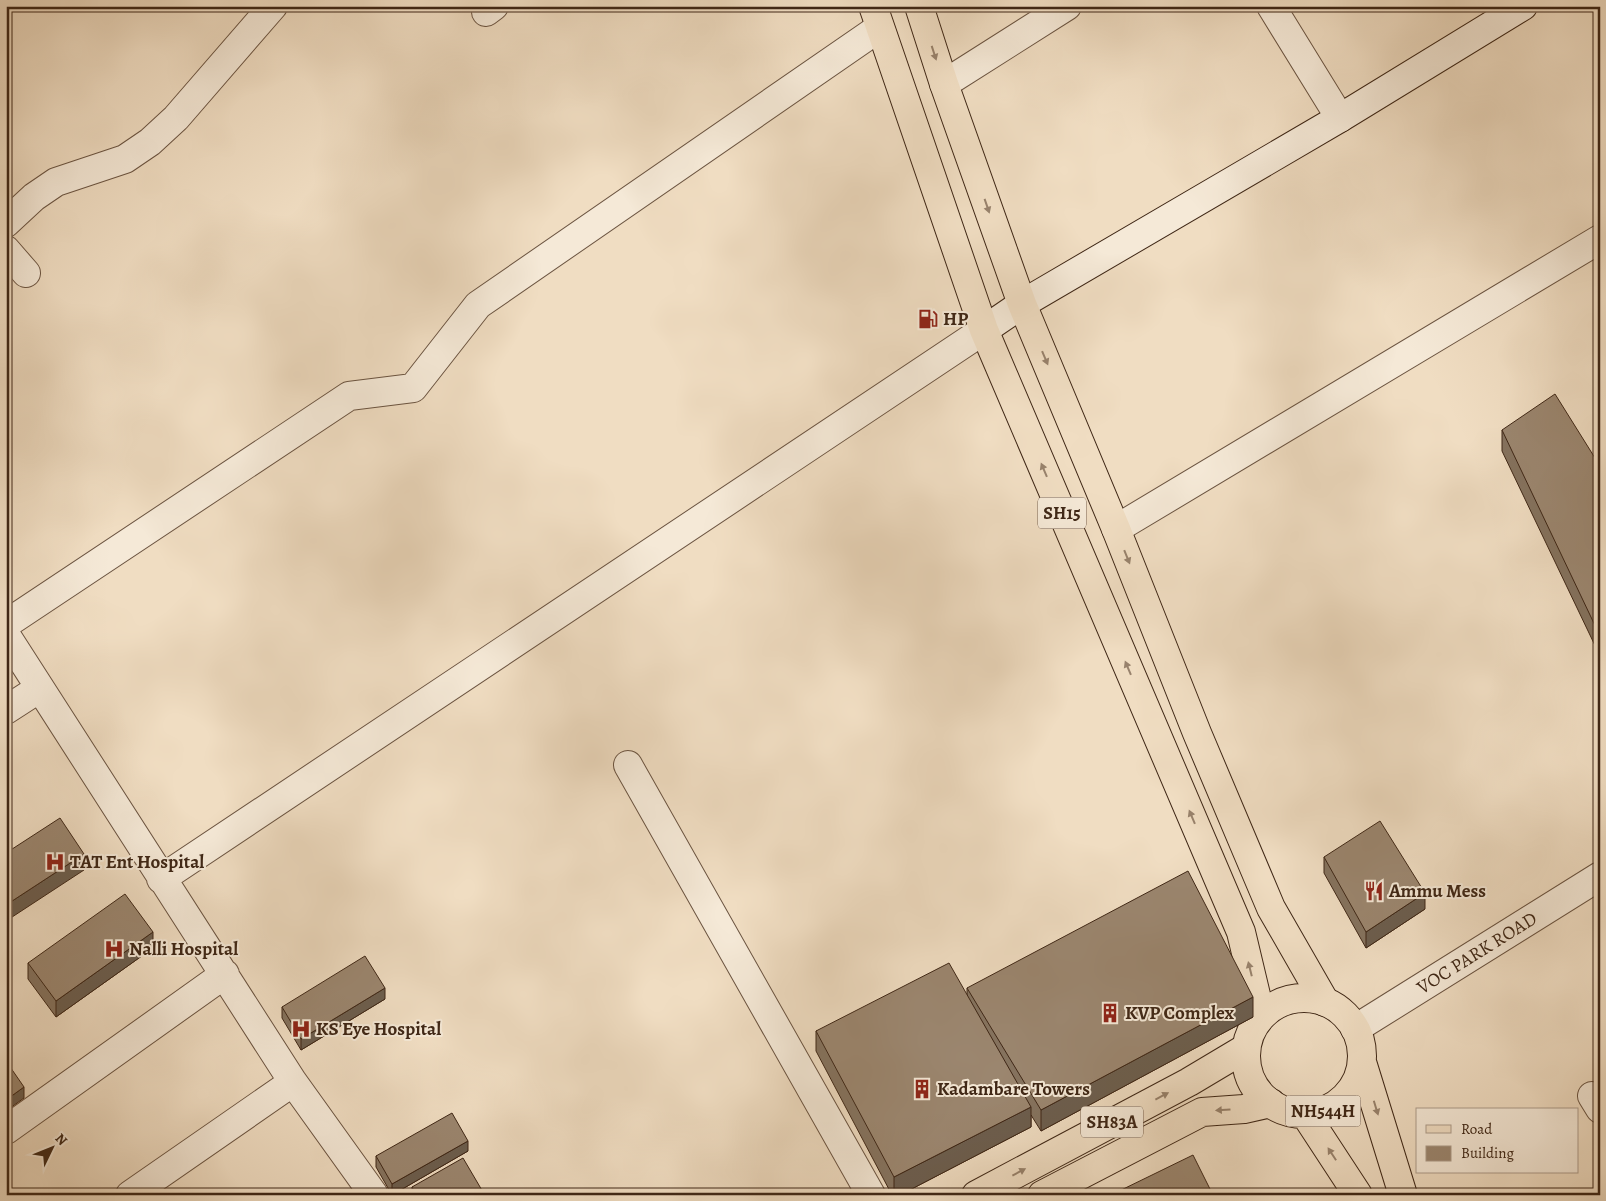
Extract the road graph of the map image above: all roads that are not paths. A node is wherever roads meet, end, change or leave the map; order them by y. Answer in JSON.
{"nodes":[{"id":1,"x":273,"y":6,"type":"edge"},
{"id":2,"x":919,"y":6,"type":"edge"},
{"id":3,"x":1067,"y":6,"type":"edge"},
{"id":4,"x":1271,"y":6,"type":"edge"},
{"id":5,"x":1523,"y":6,"type":"edge"},
{"id":6,"x":876,"y":17,"type":"edge"},
{"id":7,"x":944,"y":84,"type":"junction"},
{"id":8,"x":1340,"y":118,"type":"junction"},
{"id":9,"x":6,"y":223,"type":"edge"},
{"id":10,"x":1600,"y":239,"type":"edge"},
{"id":11,"x":6,"y":250,"type":"edge"},
{"id":12,"x":26,"y":273,"type":"dead end"},
{"id":13,"x":1022,"y":304,"type":"junction"},
{"id":14,"x":984,"y":330,"type":"junction"},
{"id":15,"x":1116,"y":530,"type":"junction"},
{"id":16,"x":6,"y":624,"type":"edge"},
{"id":17,"x":6,"y":636,"type":"edge"},
{"id":18,"x":40,"y":688,"type":"junction"},
{"id":19,"x":6,"y":710,"type":"edge"},
{"id":20,"x":628,"y":765,"type":"dead end"},
{"id":21,"x":1600,"y":876,"type":"edge"},
{"id":22,"x":161,"y":879,"type":"junction"},
{"id":23,"x":225,"y":974,"type":"junction"},
{"id":24,"x":1325,"y":1002,"type":"junction"},
{"id":25,"x":1261,"y":1016,"type":"junction"},
{"id":26,"x":1355,"y":1029,"type":"junction"},
{"id":27,"x":1246,"y":1048,"type":"junction"},
{"id":28,"x":1362,"y":1062,"type":"junction"},
{"id":29,"x":293,"y":1082,"type":"junction"},
{"id":30,"x":1271,"y":1103,"type":"junction"},
{"id":31,"x":1305,"y":1114,"type":"junction"},
{"id":32,"x":6,"y":1130,"type":"edge"},
{"id":33,"x":130,"y":1195,"type":"edge"},
{"id":34,"x":374,"y":1195,"type":"edge"},
{"id":35,"x":872,"y":1195,"type":"edge"},
{"id":36,"x":976,"y":1195,"type":"edge"},
{"id":37,"x":1042,"y":1195,"type":"edge"},
{"id":38,"x":1358,"y":1195,"type":"edge"},
{"id":39,"x":1403,"y":1195,"type":"edge"}],
"edges":[{"from":1,"to":9,"type":"street"},
{"from":2,"to":7,"type":"main road","number":"SH15","one_way":true},
{"from":3,"to":7,"type":"street"},
{"from":4,"to":8,"type":"street"},
{"from":5,"to":8,"type":"street"},
{"from":6,"to":14,"type":"main road","number":"SH15"},
{"from":6,"to":16,"type":"street"},
{"from":7,"to":13,"type":"main road","number":"SH15","one_way":true},
{"from":8,"to":13,"type":"street"},
{"from":10,"to":15,"type":"street"},
{"from":11,"to":12,"type":"street"},
{"from":13,"to":14,"type":"street"},
{"from":13,"to":15,"type":"main road","number":"SH15","one_way":true},
{"from":14,"to":22,"type":"street"},
{"from":25,"to":14,"type":"main road","number":"SH15","one_way":true},
{"from":15,"to":24,"type":"main road","number":"SH15","one_way":true},
{"from":17,"to":18,"type":"street"},
{"from":18,"to":19,"type":"street"},
{"from":18,"to":22,"type":"street"},
{"from":20,"to":35,"type":"street"},
{"from":21,"to":26,"type":"street","name":"VOC PARK ROAD"},
{"from":22,"to":23,"type":"street"},
{"from":23,"to":29,"type":"street"},
{"from":23,"to":32,"type":"street"},
{"from":24,"to":25,"type":"main road","number":"NH544H"},
{"from":24,"to":26,"type":"main road","number":"NH544H"},
{"from":25,"to":27,"type":"main road","number":"NH544H"},
{"from":26,"to":28,"type":"main road","number":"NH544H"},
{"from":27,"to":30,"type":"main road","number":"NH544H"},
{"from":36,"to":27,"type":"main road","number":"SH83A","one_way":true},
{"from":28,"to":31,"type":"main road","number":"NH544H"},
{"from":28,"to":39,"type":"main road","number":"NH544H","one_way":true},
{"from":29,"to":33,"type":"street"},
{"from":29,"to":34,"type":"street"},
{"from":30,"to":31,"type":"main road","number":"NH544H"},
{"from":30,"to":37,"type":"main road","number":"SH83A","one_way":true},
{"from":38,"to":31,"type":"main road","number":"NH544H","one_way":true}]}
